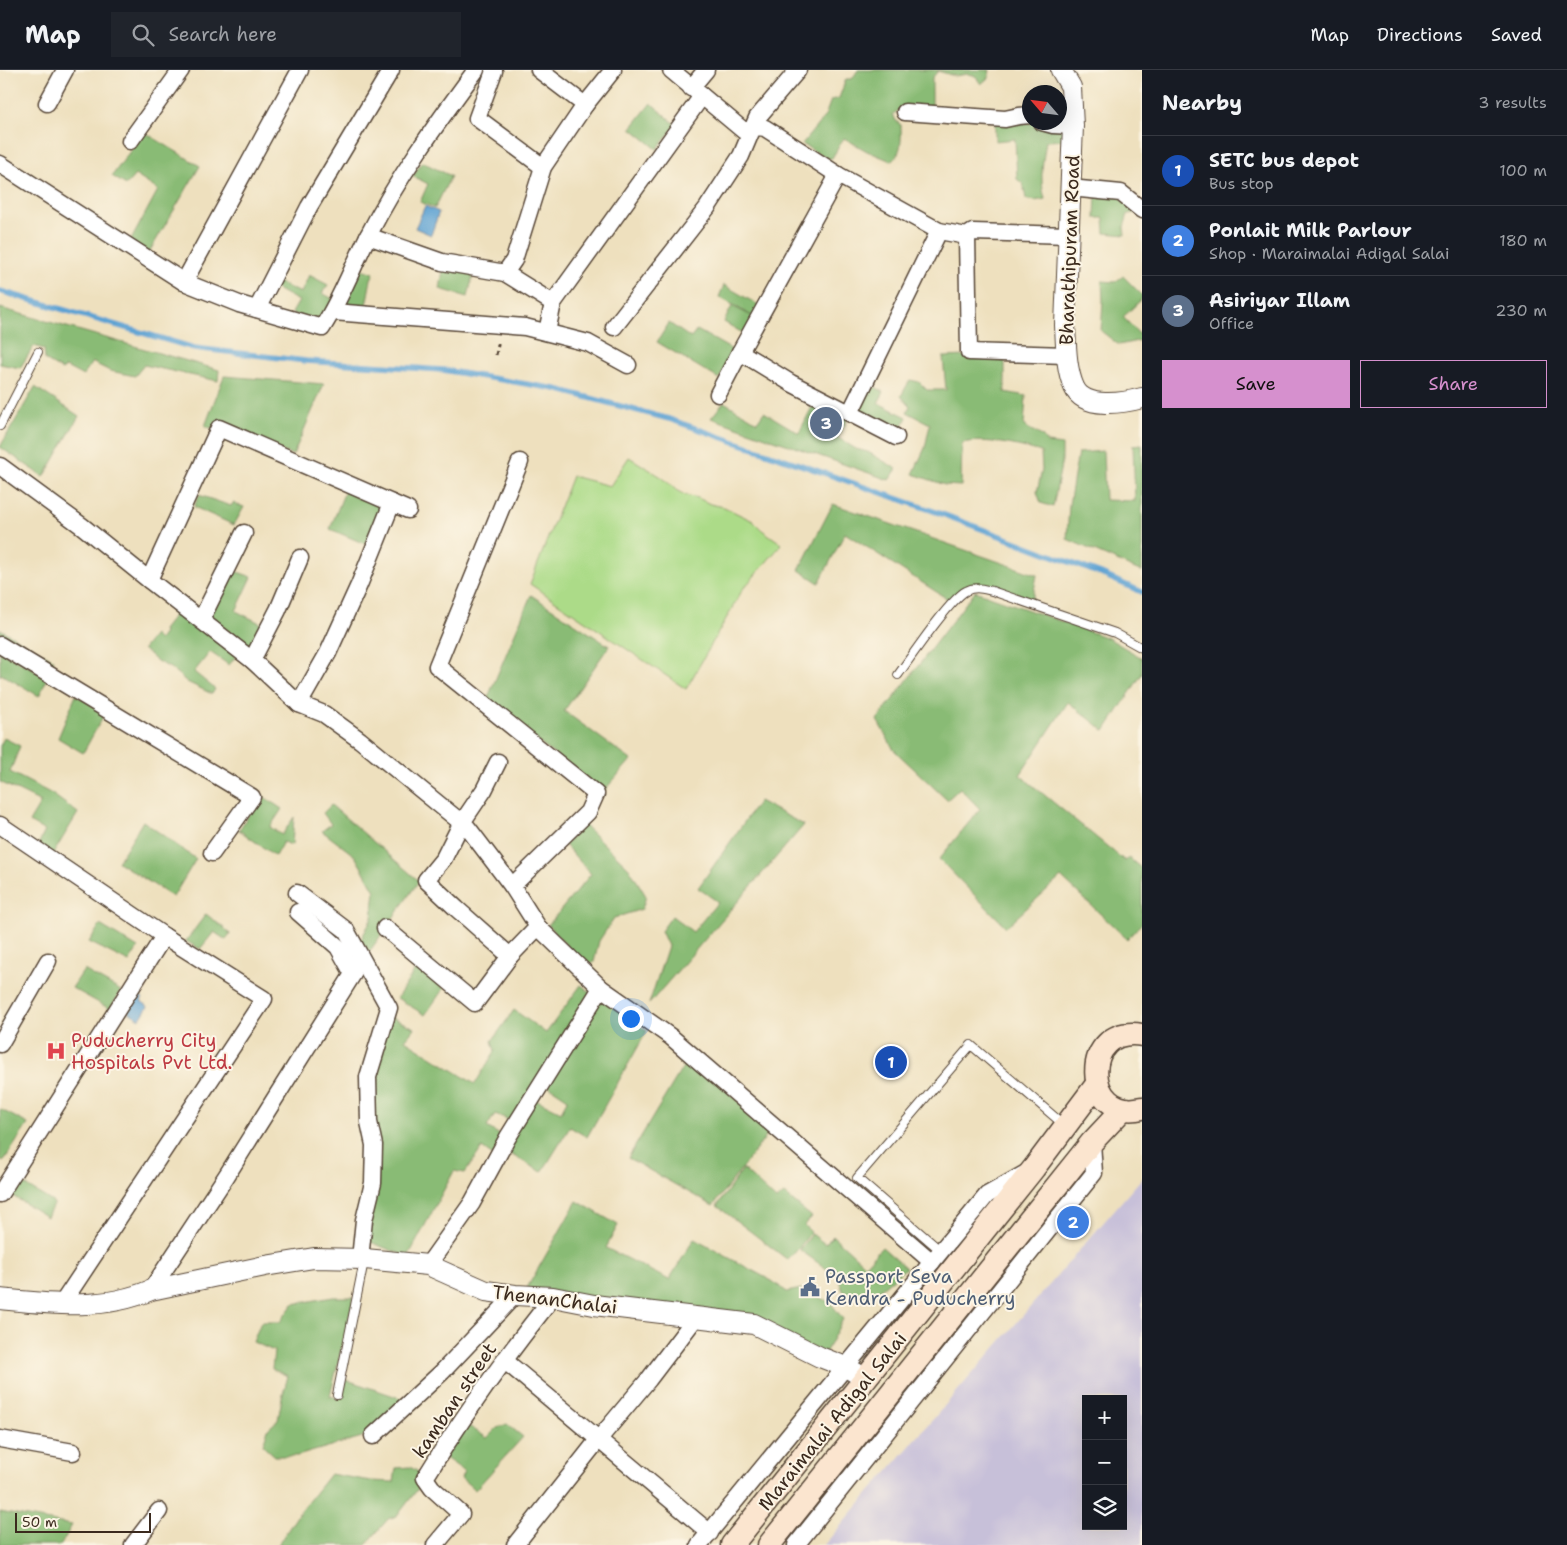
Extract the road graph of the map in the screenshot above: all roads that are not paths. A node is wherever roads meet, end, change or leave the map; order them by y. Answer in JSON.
{"nodes":[{"id":1,"x":65,"y":70,"type":"edge"},
{"id":2,"x":181,"y":70,"type":"edge"},
{"id":3,"x":300,"y":70,"type":"edge"},
{"id":4,"x":391,"y":70,"type":"edge"},
{"id":5,"x":476,"y":70,"type":"edge"},
{"id":6,"x":494,"y":70,"type":"edge"},
{"id":7,"x":539,"y":70,"type":"edge"},
{"id":8,"x":613,"y":70,"type":"edge"},
{"id":9,"x":671,"y":70,"type":"edge"},
{"id":10,"x":706,"y":70,"type":"edge"},
{"id":11,"x":798,"y":70,"type":"edge"},
{"id":12,"x":1061,"y":70,"type":"edge"},
{"id":13,"x":696,"y":92,"type":"junction"},
{"id":14,"x":46,"y":103,"type":"dead end"},
{"id":15,"x":585,"y":105,"type":"junction"},
{"id":16,"x":905,"y":112,"type":"dead end"},
{"id":17,"x":1022,"y":116,"type":"edge"},
{"id":18,"x":754,"y":124,"type":"junction"},
{"id":19,"x":1067,"y":126,"type":"edge"},
{"id":20,"x":1073,"y":126,"type":"junction"},
{"id":21,"x":130,"y":141,"type":"dead end"},
{"id":22,"x":0,"y":164,"type":"edge"},
{"id":23,"x":543,"y":167,"type":"junction"},
{"id":24,"x":838,"y":175,"type":"junction"},
{"id":25,"x":1070,"y":188,"type":"junction"},
{"id":26,"x":1142,"y":210,"type":"edge"},
{"id":27,"x":939,"y":231,"type":"junction"},
{"id":28,"x":1068,"y":235,"type":"junction"},
{"id":29,"x":368,"y":236,"type":"junction"},
{"id":30,"x":966,"y":236,"type":"junction"},
{"id":31,"x":505,"y":273,"type":"junction"},
{"id":32,"x":184,"y":282,"type":"junction"},
{"id":33,"x":552,"y":302,"type":"junction"},
{"id":34,"x":257,"y":309,"type":"junction"},
{"id":35,"x":332,"y":312,"type":"junction"},
{"id":36,"x":614,"y":327,"type":"dead end"},
{"id":37,"x":547,"y":332,"type":"junction"},
{"id":38,"x":38,"y":352,"type":"dead end"},
{"id":39,"x":740,"y":352,"type":"junction"},
{"id":40,"x":1066,"y":355,"type":"junction"},
{"id":41,"x":628,"y":365,"type":"dead end"},
{"id":42,"x":718,"y":394,"type":"dead end"},
{"id":43,"x":1142,"y":398,"type":"edge"},
{"id":44,"x":850,"y":413,"type":"junction"},
{"id":45,"x":0,"y":426,"type":"edge"},
{"id":46,"x":896,"y":438,"type":"dead end"},
{"id":47,"x":520,"y":462,"type":"dead end"},
{"id":48,"x":0,"y":466,"type":"edge"},
{"id":49,"x":392,"y":503,"type":"junction"},
{"id":50,"x":408,"y":510,"type":"dead end"},
{"id":51,"x":244,"y":533,"type":"dead end"},
{"id":52,"x":300,"y":558,"type":"dead end"},
{"id":53,"x":148,"y":580,"type":"junction"},
{"id":54,"x":201,"y":620,"type":"junction"},
{"id":55,"x":0,"y":645,"type":"edge"},
{"id":56,"x":1142,"y":648,"type":"edge"},
{"id":57,"x":252,"y":660,"type":"junction"},
{"id":58,"x":898,"y":675,"type":"dead end"},
{"id":59,"x":299,"y":704,"type":"junction"},
{"id":60,"x":498,"y":762,"type":"dead end"},
{"id":61,"x":461,"y":824,"type":"junction"},
{"id":62,"x":0,"y":826,"type":"edge"},
{"id":63,"x":212,"y":852,"type":"dead end"},
{"id":64,"x":512,"y":886,"type":"junction"},
{"id":65,"x":297,"y":893,"type":"dead end"},
{"id":66,"x":298,"y":912,"type":"dead end"},
{"id":67,"x":538,"y":927,"type":"junction"},
{"id":68,"x":385,"y":928,"type":"dead end"},
{"id":69,"x":164,"y":936,"type":"junction"},
{"id":70,"x":510,"y":956,"type":"junction"},
{"id":71,"x":48,"y":961,"type":"dead end"},
{"id":72,"x":601,"y":988,"type":"junction"},
{"id":73,"x":1141,"y":1034,"type":"edge"},
{"id":74,"x":0,"y":1044,"type":"edge"},
{"id":75,"x":1097,"y":1084,"type":"junction"},
{"id":76,"x":1136,"y":1111,"type":"edge"},
{"id":77,"x":1065,"y":1126,"type":"junction"},
{"id":78,"x":1034,"y":1168,"type":"junction"},
{"id":79,"x":0,"y":1194,"type":"edge"},
{"id":80,"x":937,"y":1257,"type":"junction"},
{"id":81,"x":362,"y":1259,"type":"junction"},
{"id":82,"x":428,"y":1265,"type":"junction"},
{"id":83,"x":151,"y":1290,"type":"junction"},
{"id":84,"x":515,"y":1295,"type":"junction"},
{"id":85,"x":553,"y":1297,"type":"junction"},
{"id":86,"x":0,"y":1299,"type":"edge"},
{"id":87,"x":61,"y":1305,"type":"junction"},
{"id":88,"x":697,"y":1316,"type":"junction"},
{"id":89,"x":504,"y":1360,"type":"junction"},
{"id":90,"x":846,"y":1367,"type":"junction"},
{"id":91,"x":866,"y":1379,"type":"junction"},
{"id":92,"x":337,"y":1395,"type":"dead end"},
{"id":93,"x":373,"y":1436,"type":"dead end"},
{"id":94,"x":0,"y":1439,"type":"edge"},
{"id":95,"x":598,"y":1440,"type":"junction"},
{"id":96,"x":73,"y":1452,"type":"dead end"},
{"id":97,"x":833,"y":1484,"type":"junction"},
{"id":98,"x":159,"y":1511,"type":"dead end"},
{"id":99,"x":704,"y":1539,"type":"edge"},
{"id":100,"x":133,"y":1545,"type":"edge"},
{"id":101,"x":435,"y":1545,"type":"edge"},
{"id":102,"x":515,"y":1545,"type":"edge"},
{"id":103,"x":732,"y":1545,"type":"edge"},
{"id":104,"x":769,"y":1545,"type":"edge"},
{"id":105,"x":796,"y":1545,"type":"edge"}],
"edges":[{"from":1,"to":14,"type":"street"},
{"from":2,"to":21,"type":"street"},
{"from":3,"to":32,"type":"street"},
{"from":4,"to":34,"type":"street"},
{"from":5,"to":29,"type":"street"},
{"from":6,"to":23,"type":"street"},
{"from":7,"to":15,"type":"street"},
{"from":8,"to":15,"type":"street"},
{"from":9,"to":13,"type":"street"},
{"from":10,"to":13,"type":"street"},
{"from":11,"to":18,"type":"street"},
{"from":12,"to":20,"type":"street","name":"Bharathipuram Road"},
{"from":13,"to":18,"type":"street"},
{"from":13,"to":33,"type":"street"},
{"from":15,"to":23,"type":"street"},
{"from":16,"to":17,"type":"street"},
{"from":18,"to":24,"type":"street"},
{"from":18,"to":36,"type":"street"},
{"from":19,"to":20,"type":"street"},
{"from":20,"to":25,"type":"street","name":"Bharathipuram Road"},
{"from":22,"to":32,"type":"street"},
{"from":23,"to":31,"type":"street"},
{"from":24,"to":27,"type":"street"},
{"from":24,"to":39,"type":"street"},
{"from":25,"to":26,"type":"street"},
{"from":25,"to":28,"type":"street","name":"Bharathipuram Road"},
{"from":27,"to":30,"type":"street"},
{"from":27,"to":44,"type":"street"},
{"from":28,"to":30,"type":"street"},
{"from":28,"to":40,"type":"street","name":"Bharathipuram Road"},
{"from":29,"to":31,"type":"street"},
{"from":29,"to":35,"type":"street"},
{"from":30,"to":40,"type":"street"},
{"from":31,"to":33,"type":"street"},
{"from":32,"to":34,"type":"street"},
{"from":33,"to":37,"type":"street"},
{"from":34,"to":35,"type":"street"},
{"from":35,"to":37,"type":"street"},
{"from":37,"to":41,"type":"street"},
{"from":38,"to":45,"type":"lane"},
{"from":39,"to":42,"type":"street"},
{"from":39,"to":44,"type":"street"},
{"from":40,"to":43,"type":"street","name":"Bharathipuram Road"},
{"from":44,"to":46,"type":"street"},
{"from":47,"to":64,"type":"street"},
{"from":48,"to":53,"type":"street"},
{"from":49,"to":50,"type":"street"},
{"from":49,"to":53,"type":"street"},
{"from":49,"to":59,"type":"street"},
{"from":51,"to":54,"type":"street"},
{"from":52,"to":57,"type":"street"},
{"from":53,"to":54,"type":"street"},
{"from":54,"to":57,"type":"street"},
{"from":55,"to":63,"type":"street"},
{"from":56,"to":58,"type":"lane"},
{"from":57,"to":59,"type":"street"},
{"from":59,"to":61,"type":"street"},
{"from":60,"to":61,"type":"street"},
{"from":61,"to":64,"type":"street"},
{"from":61,"to":70,"type":"street"},
{"from":62,"to":69,"type":"street"},
{"from":64,"to":67,"type":"street"},
{"from":65,"to":81,"type":"street"},
{"from":66,"to":83,"type":"street"},
{"from":67,"to":70,"type":"street"},
{"from":67,"to":72,"type":"street"},
{"from":68,"to":70,"type":"street"},
{"from":69,"to":79,"type":"street"},
{"from":69,"to":87,"type":"street"},
{"from":71,"to":74,"type":"street"},
{"from":72,"to":80,"type":"street"},
{"from":72,"to":82,"type":"street"},
{"from":73,"to":75,"type":"main road"},
{"from":75,"to":76,"type":"main road"},
{"from":75,"to":77,"type":"main road","name":"Maraimalai Adigal Salai"},
{"from":76,"to":97,"type":"main road","name":"Maraimalai Adigal Salai"},
{"from":77,"to":78,"type":"main road","name":"Maraimalai Adigal Salai"},
{"from":77,"to":80,"type":"lane"},
{"from":78,"to":80,"type":"street"},
{"from":78,"to":91,"type":"main road","name":"Maraimalai Adigal Salai"},
{"from":80,"to":90,"type":"street"},
{"from":81,"to":82,"type":"street","name":"ThenanChalai"},
{"from":81,"to":83,"type":"street","name":"ThenanChalai"},
{"from":81,"to":92,"type":"lane"},
{"from":82,"to":84,"type":"street","name":"ThenanChalai"},
{"from":83,"to":87,"type":"street","name":"ThenanChalai"},
{"from":84,"to":85,"type":"street","name":"ThenanChalai"},
{"from":84,"to":93,"type":"street"},
{"from":85,"to":88,"type":"street","name":"ThenanChalai"},
{"from":85,"to":89,"type":"street","name":"kamban street"},
{"from":86,"to":87,"type":"street","name":"ThenanChalai"},
{"from":88,"to":90,"type":"street","name":"ThenanChalai"},
{"from":88,"to":95,"type":"street"},
{"from":89,"to":95,"type":"street"},
{"from":89,"to":101,"type":"street","name":"kamban street"},
{"from":90,"to":91,"type":"street","name":"ThenanChalai"},
{"from":90,"to":99,"type":"street"},
{"from":91,"to":103,"type":"main road","name":"Maraimalai Adigal Salai"},
{"from":94,"to":96,"type":"street"},
{"from":95,"to":99,"type":"street"},
{"from":95,"to":102,"type":"street"},
{"from":97,"to":104,"type":"main road","name":"Maraimalai Adigal Salai"},
{"from":97,"to":105,"type":"street"},
{"from":98,"to":100,"type":"street"}]}
